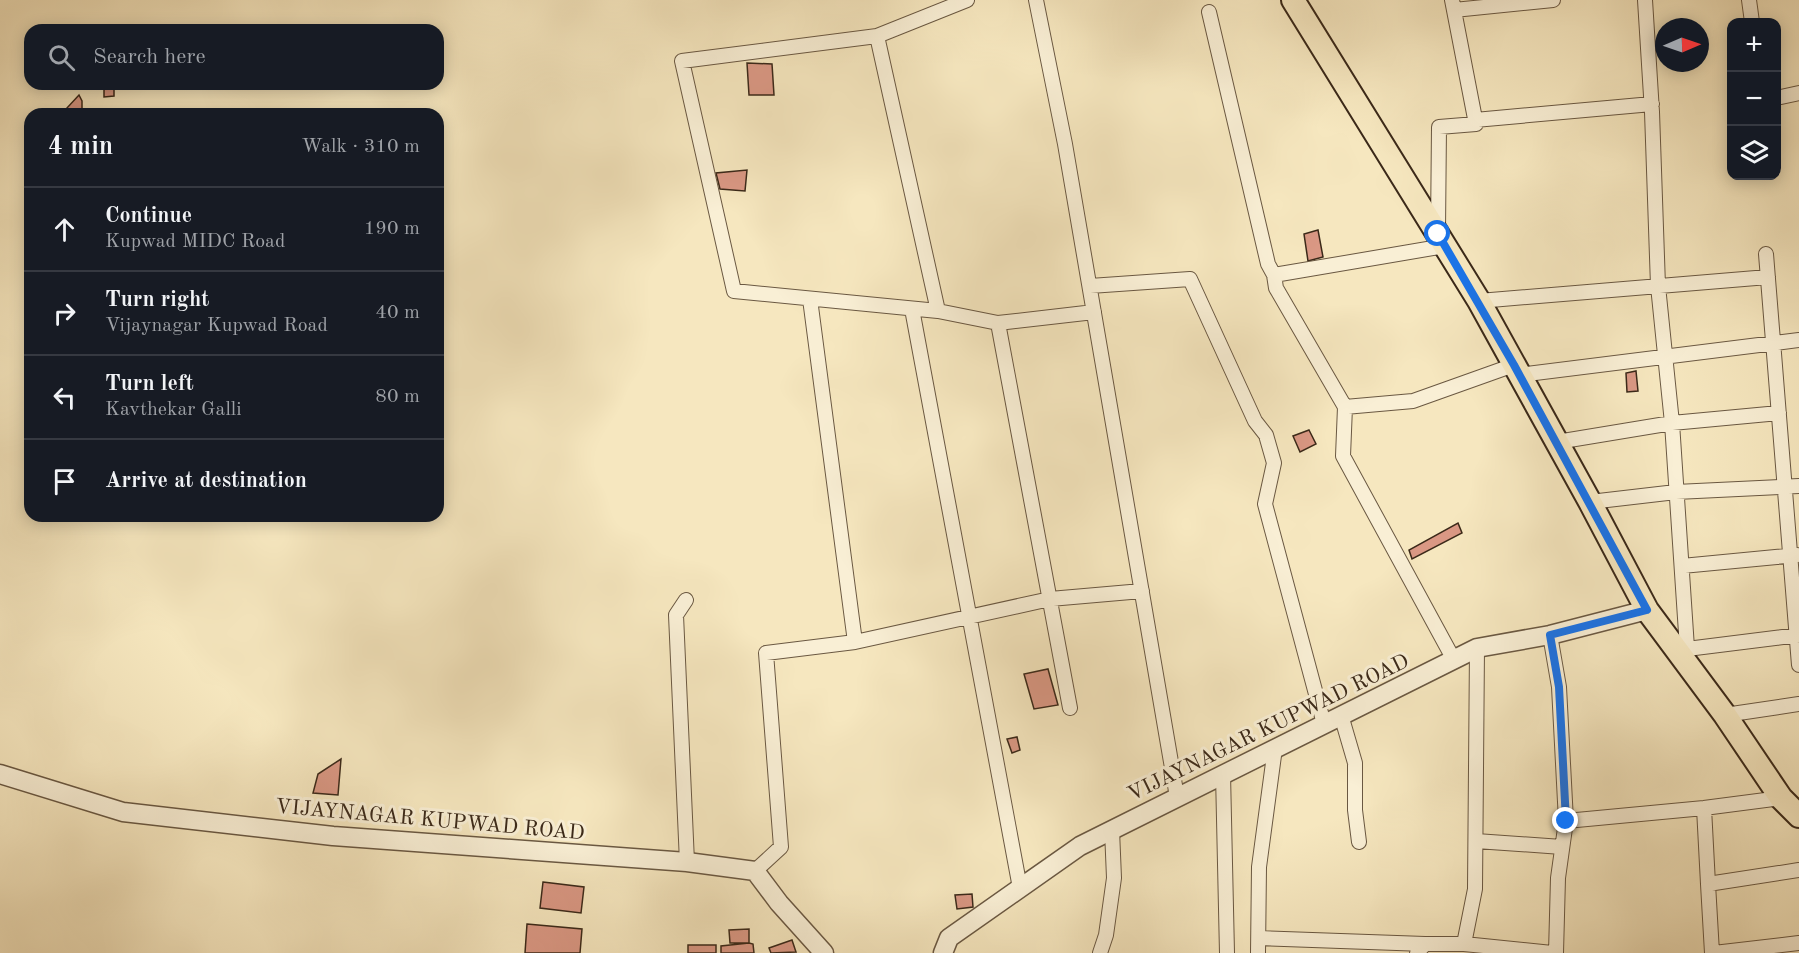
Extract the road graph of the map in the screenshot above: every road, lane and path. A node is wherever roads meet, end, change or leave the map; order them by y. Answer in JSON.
{"nodes":[{"id":1,"x":967,"y":0,"type":"edge"},
{"id":2,"x":1036,"y":0,"type":"edge"},
{"id":3,"x":1293,"y":0,"type":"edge"},
{"id":4,"x":1553,"y":0,"type":"edge"},
{"id":5,"x":1645,"y":0,"type":"edge"},
{"id":6,"x":1749,"y":0,"type":"edge"},
{"id":7,"x":1453,"y":5,"type":"edge"},
{"id":8,"x":1209,"y":12,"type":"dead end"},
{"id":9,"x":1751,"y":18,"type":"edge"},
{"id":10,"x":877,"y":36,"type":"junction"},
{"id":11,"x":1799,"y":93,"type":"edge"},
{"id":12,"x":1781,"y":97,"type":"edge"},
{"id":13,"x":1652,"y":104,"type":"junction"},
{"id":14,"x":1475,"y":120,"type":"junction"},
{"id":15,"x":1442,"y":240,"type":"junction"},
{"id":16,"x":1766,"y":254,"type":"dead end"},
{"id":17,"x":1274,"y":275,"type":"junction"},
{"id":18,"x":1768,"y":277,"type":"junction"},
{"id":19,"x":1090,"y":286,"type":"junction"},
{"id":20,"x":1658,"y":286,"type":"junction"},
{"id":21,"x":810,"y":299,"type":"junction"},
{"id":22,"x":1479,"y":301,"type":"junction"},
{"id":23,"x":912,"y":309,"type":"junction"},
{"id":24,"x":938,"y":311,"type":"junction"},
{"id":25,"x":1094,"y":312,"type":"junction"},
{"id":26,"x":998,"y":323,"type":"junction"},
{"id":27,"x":1799,"y":340,"type":"edge"},
{"id":28,"x":1773,"y":343,"type":"junction"},
{"id":29,"x":1665,"y":356,"type":"junction"},
{"id":30,"x":1517,"y":370,"type":"junction"},
{"id":31,"x":1345,"y":407,"type":"junction"},
{"id":32,"x":1779,"y":413,"type":"junction"},
{"id":33,"x":1672,"y":423,"type":"junction"},
{"id":34,"x":1557,"y":442,"type":"junction"},
{"id":35,"x":1792,"y":486,"type":"edge"},
{"id":36,"x":1676,"y":492,"type":"junction"},
{"id":37,"x":1590,"y":502,"type":"junction"},
{"id":38,"x":1795,"y":555,"type":"edge"},
{"id":39,"x":1682,"y":566,"type":"junction"},
{"id":40,"x":1142,"y":591,"type":"junction"},
{"id":41,"x":1050,"y":599,"type":"junction"},
{"id":42,"x":686,"y":600,"type":"dead end"},
{"id":43,"x":1647,"y":610,"type":"junction"},
{"id":44,"x":969,"y":617,"type":"junction"},
{"id":45,"x":1550,"y":635,"type":"junction"},
{"id":46,"x":1798,"y":635,"type":"edge"},
{"id":47,"x":855,"y":642,"type":"junction"},
{"id":48,"x":1477,"y":648,"type":"junction"},
{"id":49,"x":1682,"y":649,"type":"junction"},
{"id":50,"x":1454,"y":660,"type":"junction"},
{"id":51,"x":1799,"y":665,"type":"edge"},
{"id":52,"x":1799,"y":704,"type":"edge"},
{"id":53,"x":1070,"y":708,"type":"dead end"},
{"id":54,"x":1725,"y":715,"type":"junction"},
{"id":55,"x":1333,"y":719,"type":"junction"},
{"id":56,"x":1275,"y":748,"type":"junction"},
{"id":57,"x":0,"y":774,"type":"edge"},
{"id":58,"x":1223,"y":774,"type":"junction"},
{"id":59,"x":1177,"y":797,"type":"junction"},
{"id":60,"x":1781,"y":798,"type":"junction"},
{"id":61,"x":1704,"y":808,"type":"junction"},
{"id":62,"x":1799,"y":816,"type":"edge"},
{"id":63,"x":1566,"y":821,"type":"junction"},
{"id":64,"x":1112,"y":830,"type":"junction"},
{"id":65,"x":1359,"y":842,"type":"dead end"},
{"id":66,"x":1476,"y":842,"type":"junction"},
{"id":67,"x":1562,"y":847,"type":"junction"},
{"id":68,"x":687,"y":862,"type":"junction"},
{"id":69,"x":1799,"y":870,"type":"edge"},
{"id":70,"x":755,"y":871,"type":"junction"},
{"id":71,"x":1708,"y":884,"type":"junction"},
{"id":72,"x":1020,"y":888,"type":"junction"},
{"id":73,"x":1259,"y":938,"type":"junction"},
{"id":74,"x":1799,"y":943,"type":"edge"},
{"id":75,"x":1464,"y":944,"type":"junction"},
{"id":76,"x":1421,"y":949,"type":"edge"},
{"id":77,"x":824,"y":953,"type":"edge"},
{"id":78,"x":943,"y":953,"type":"edge"},
{"id":79,"x":1100,"y":953,"type":"edge"},
{"id":80,"x":1227,"y":953,"type":"edge"},
{"id":81,"x":1258,"y":953,"type":"edge"},
{"id":82,"x":1554,"y":953,"type":"edge"},
{"id":83,"x":1713,"y":953,"type":"edge"}],
"edges":[{"from":1,"to":10,"type":"street"},
{"from":2,"to":19,"type":"street"},
{"from":3,"to":15,"type":"main road"},
{"from":4,"to":7,"type":"street"},
{"from":5,"to":13,"type":"street"},
{"from":6,"to":9,"type":"street"},
{"from":7,"to":14,"type":"street"},
{"from":8,"to":17,"type":"street"},
{"from":10,"to":21,"type":"street"},
{"from":10,"to":24,"type":"street"},
{"from":11,"to":12,"type":"street"},
{"from":13,"to":14,"type":"street"},
{"from":13,"to":20,"type":"street"},
{"from":14,"to":15,"type":"street"},
{"from":15,"to":17,"type":"street"},
{"from":15,"to":22,"type":"main road"},
{"from":16,"to":18,"type":"street"},
{"from":17,"to":31,"type":"street"},
{"from":18,"to":20,"type":"street"},
{"from":18,"to":28,"type":"street"},
{"from":19,"to":25,"type":"street"},
{"from":19,"to":55,"type":"street"},
{"from":20,"to":22,"type":"street"},
{"from":20,"to":29,"type":"street"},
{"from":21,"to":23,"type":"street"},
{"from":21,"to":47,"type":"street"},
{"from":22,"to":30,"type":"main road"},
{"from":23,"to":24,"type":"street"},
{"from":23,"to":44,"type":"street"},
{"from":24,"to":26,"type":"street"},
{"from":25,"to":26,"type":"street"},
{"from":25,"to":40,"type":"street"},
{"from":26,"to":41,"type":"street"},
{"from":27,"to":28,"type":"street"},
{"from":28,"to":29,"type":"street"},
{"from":28,"to":32,"type":"street"},
{"from":29,"to":30,"type":"street"},
{"from":29,"to":33,"type":"street"},
{"from":30,"to":31,"type":"street"},
{"from":30,"to":34,"type":"main road"},
{"from":31,"to":50,"type":"street"},
{"from":32,"to":33,"type":"street"},
{"from":32,"to":35,"type":"street"},
{"from":33,"to":34,"type":"street"},
{"from":33,"to":36,"type":"street"},
{"from":34,"to":37,"type":"main road"},
{"from":35,"to":36,"type":"street"},
{"from":35,"to":38,"type":"street"},
{"from":36,"to":37,"type":"street"},
{"from":36,"to":39,"type":"street"},
{"from":37,"to":43,"type":"main road"},
{"from":38,"to":39,"type":"street"},
{"from":38,"to":46,"type":"street"},
{"from":39,"to":49,"type":"street"},
{"from":40,"to":41,"type":"street"},
{"from":40,"to":59,"type":"street"},
{"from":41,"to":44,"type":"street"},
{"from":41,"to":53,"type":"street"},
{"from":42,"to":68,"type":"street"},
{"from":43,"to":45,"type":"street","name":"VIJAYNAGAR KUPWAD ROAD"},
{"from":43,"to":49,"type":"main road"},
{"from":44,"to":47,"type":"street"},
{"from":44,"to":72,"type":"street"},
{"from":45,"to":48,"type":"street","name":"VIJAYNAGAR KUPWAD ROAD"},
{"from":45,"to":63,"type":"street"},
{"from":46,"to":49,"type":"street"},
{"from":46,"to":51,"type":"street"},
{"from":47,"to":70,"type":"street"},
{"from":48,"to":50,"type":"street","name":"VIJAYNAGAR KUPWAD ROAD"},
{"from":48,"to":66,"type":"street"},
{"from":49,"to":54,"type":"main road"},
{"from":50,"to":55,"type":"street","name":"VIJAYNAGAR KUPWAD ROAD"},
{"from":52,"to":54,"type":"street"},
{"from":54,"to":60,"type":"main road"},
{"from":55,"to":56,"type":"street","name":"VIJAYNAGAR KUPWAD ROAD"},
{"from":55,"to":65,"type":"street"},
{"from":56,"to":58,"type":"street","name":"VIJAYNAGAR KUPWAD ROAD"},
{"from":56,"to":73,"type":"street"},
{"from":57,"to":68,"type":"street","name":"VIJAYNAGAR KUPWAD ROAD"},
{"from":58,"to":59,"type":"street","name":"VIJAYNAGAR KUPWAD ROAD"},
{"from":58,"to":80,"type":"street"},
{"from":59,"to":64,"type":"street","name":"VIJAYNAGAR KUPWAD ROAD"},
{"from":60,"to":61,"type":"street"},
{"from":60,"to":62,"type":"main road"},
{"from":61,"to":63,"type":"street"},
{"from":61,"to":71,"type":"street"},
{"from":63,"to":67,"type":"street"},
{"from":64,"to":72,"type":"street","name":"VIJAYNAGAR KUPWAD ROAD"},
{"from":64,"to":79,"type":"street"},
{"from":66,"to":67,"type":"street"},
{"from":66,"to":75,"type":"street"},
{"from":67,"to":82,"type":"street"},
{"from":68,"to":70,"type":"street","name":"VIJAYNAGAR KUPWAD ROAD"},
{"from":69,"to":71,"type":"street"},
{"from":70,"to":77,"type":"street"},
{"from":71,"to":83,"type":"street"},
{"from":72,"to":78,"type":"street","name":"VIJAYNAGAR KUPWAD ROAD"},
{"from":73,"to":76,"type":"street"},
{"from":73,"to":81,"type":"street"},
{"from":74,"to":83,"type":"street"},
{"from":75,"to":76,"type":"street"},
{"from":75,"to":82,"type":"street"}]}
